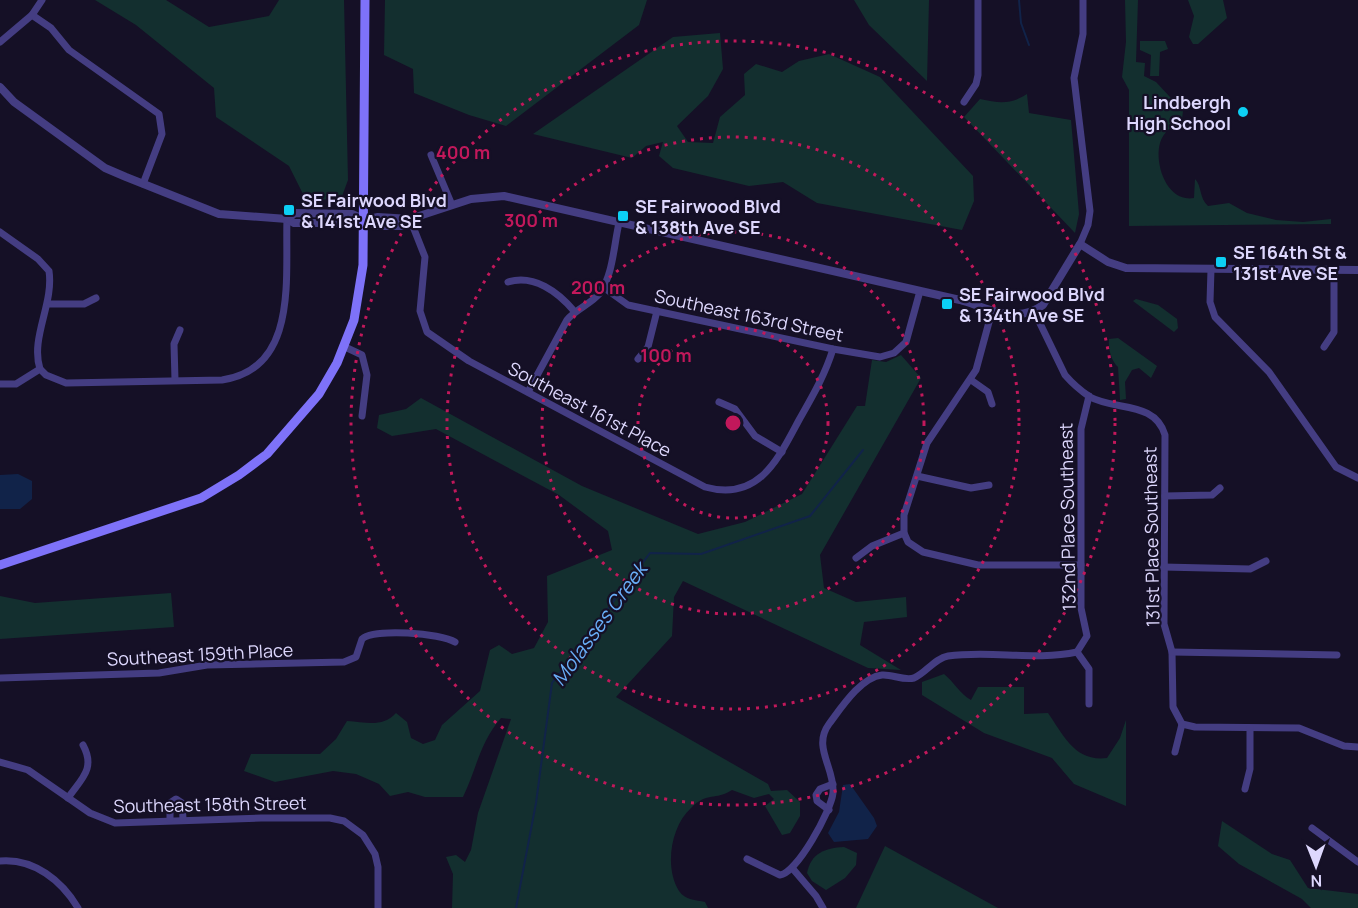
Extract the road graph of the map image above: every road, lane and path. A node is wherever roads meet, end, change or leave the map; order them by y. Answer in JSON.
{"nodes":[{"id":1,"x":42,"y":0,"type":"edge"},
{"id":2,"x":365,"y":0,"type":"edge"},
{"id":3,"x":978,"y":0,"type":"edge"},
{"id":4,"x":1083,"y":0,"type":"edge"},
{"id":5,"x":32,"y":15,"type":"junction"},
{"id":6,"x":0,"y":42,"type":"edge"},
{"id":7,"x":0,"y":87,"type":"edge"},
{"id":8,"x":964,"y":102,"type":"dead end"},
{"id":9,"x":431,"y":155,"type":"dead end"},
{"id":10,"x":143,"y":184,"type":"junction"},
{"id":11,"x":452,"y":205,"type":"junction"},
{"id":12,"x":287,"y":219,"type":"junction"},
{"id":13,"x":410,"y":219,"type":"junction"},
{"id":14,"x":364,"y":220,"type":"junction"},
{"id":15,"x":619,"y":223,"type":"junction"},
{"id":16,"x":0,"y":232,"type":"edge"},
{"id":17,"x":1080,"y":244,"type":"junction"},
{"id":18,"x":1211,"y":269,"type":"junction"},
{"id":19,"x":1334,"y":270,"type":"junction"},
{"id":20,"x":1358,"y":270,"type":"edge"},
{"id":21,"x":508,"y":282,"type":"dead end"},
{"id":22,"x":603,"y":287,"type":"junction"},
{"id":23,"x":920,"y":291,"type":"junction"},
{"id":24,"x":96,"y":298,"type":"dead end"},
{"id":25,"x":49,"y":304,"type":"junction"},
{"id":26,"x":992,"y":310,"type":"junction"},
{"id":27,"x":574,"y":311,"type":"junction"},
{"id":28,"x":657,"y":311,"type":"junction"},
{"id":29,"x":1034,"y":311,"type":"junction"},
{"id":30,"x":180,"y":330,"type":"dead end"},
{"id":31,"x":345,"y":347,"type":"junction"},
{"id":32,"x":1324,"y":347,"type":"dead end"},
{"id":33,"x":833,"y":349,"type":"junction"},
{"id":34,"x":638,"y":359,"type":"dead end"},
{"id":35,"x":40,"y":369,"type":"junction"},
{"id":36,"x":175,"y":380,"type":"junction"},
{"id":37,"x":971,"y":380,"type":"junction"},
{"id":38,"x":0,"y":384,"type":"edge"},
{"id":39,"x":528,"y":392,"type":"junction"},
{"id":40,"x":1089,"y":396,"type":"junction"},
{"id":41,"x":719,"y":402,"type":"dead end"},
{"id":42,"x":993,"y":404,"type":"dead end"},
{"id":43,"x":362,"y":416,"type":"dead end"},
{"id":44,"x":782,"y":452,"type":"junction"},
{"id":45,"x":917,"y":476,"type":"junction"},
{"id":46,"x":1358,"y":478,"type":"edge"},
{"id":47,"x":989,"y":485,"type":"dead end"},
{"id":48,"x":1220,"y":488,"type":"dead end"},
{"id":49,"x":1165,"y":496,"type":"junction"},
{"id":50,"x":904,"y":533,"type":"junction"},
{"id":51,"x":856,"y":558,"type":"dead end"},
{"id":52,"x":1266,"y":561,"type":"dead end"},
{"id":53,"x":0,"y":565,"type":"edge"},
{"id":54,"x":1081,"y":565,"type":"junction"},
{"id":55,"x":1163,"y":567,"type":"junction"},
{"id":56,"x":455,"y":642,"type":"dead end"},
{"id":57,"x":1077,"y":652,"type":"junction"},
{"id":58,"x":1172,"y":652,"type":"junction"},
{"id":59,"x":1336,"y":656,"type":"dead end"},
{"id":60,"x":0,"y":678,"type":"edge"},
{"id":61,"x":1089,"y":704,"type":"dead end"},
{"id":62,"x":1182,"y":724,"type":"junction"},
{"id":63,"x":1250,"y":728,"type":"junction"},
{"id":64,"x":83,"y":745,"type":"dead end"},
{"id":65,"x":1358,"y":747,"type":"edge"},
{"id":66,"x":1175,"y":752,"type":"dead end"},
{"id":67,"x":0,"y":762,"type":"edge"},
{"id":68,"x":833,"y":784,"type":"junction"},
{"id":69,"x":1245,"y":789,"type":"dead end"},
{"id":70,"x":68,"y":798,"type":"junction"},
{"id":71,"x":829,"y":810,"type":"junction"},
{"id":72,"x":170,"y":819,"type":"junction"},
{"id":73,"x":183,"y":819,"type":"junction"},
{"id":74,"x":1312,"y":828,"type":"dead end"},
{"id":75,"x":747,"y":860,"type":"dead end"},
{"id":76,"x":0,"y":861,"type":"edge"},
{"id":77,"x":1358,"y":862,"type":"edge"},
{"id":78,"x":793,"y":869,"type":"junction"},
{"id":79,"x":78,"y":908,"type":"edge"},
{"id":80,"x":378,"y":908,"type":"edge"},
{"id":81,"x":823,"y":908,"type":"edge"}],
"edges":[{"from":1,"to":5,"type":"street"},
{"from":2,"to":14,"type":"main road"},
{"from":3,"to":8,"type":"street"},
{"from":4,"to":17,"type":"street"},
{"from":5,"to":6,"type":"street"},
{"from":5,"to":10,"type":"street"},
{"from":7,"to":10,"type":"street"},
{"from":9,"to":11,"type":"street"},
{"from":10,"to":12,"type":"street"},
{"from":11,"to":13,"type":"street"},
{"from":11,"to":15,"type":"street"},
{"from":12,"to":14,"type":"street"},
{"from":12,"to":36,"type":"street"},
{"from":13,"to":14,"type":"street"},
{"from":13,"to":39,"type":"street","name":"Southeast 161st Place"},
{"from":14,"to":31,"type":"main road"},
{"from":15,"to":22,"type":"street"},
{"from":15,"to":23,"type":"street"},
{"from":16,"to":25,"type":"street"},
{"from":17,"to":18,"type":"street"},
{"from":17,"to":29,"type":"street"},
{"from":18,"to":19,"type":"street"},
{"from":18,"to":46,"type":"street"},
{"from":19,"to":20,"type":"street"},
{"from":19,"to":32,"type":"street"},
{"from":21,"to":27,"type":"street"},
{"from":22,"to":27,"type":"street"},
{"from":22,"to":28,"type":"street","name":"Southeast 163rd Street"},
{"from":23,"to":26,"type":"street"},
{"from":23,"to":33,"type":"street","name":"Southeast 163rd Street"},
{"from":24,"to":25,"type":"street"},
{"from":25,"to":35,"type":"street"},
{"from":26,"to":29,"type":"street"},
{"from":26,"to":37,"type":"street"},
{"from":27,"to":39,"type":"street"},
{"from":28,"to":33,"type":"street","name":"Southeast 163rd Street"},
{"from":28,"to":34,"type":"street"},
{"from":29,"to":40,"type":"street"},
{"from":30,"to":36,"type":"street"},
{"from":31,"to":43,"type":"street"},
{"from":31,"to":53,"type":"main road"},
{"from":33,"to":44,"type":"street"},
{"from":35,"to":36,"type":"street"},
{"from":35,"to":38,"type":"street"},
{"from":37,"to":42,"type":"street"},
{"from":37,"to":45,"type":"street"},
{"from":39,"to":44,"type":"street","name":"Southeast 161st Place"},
{"from":40,"to":49,"type":"street","name":"131st Place Southeast"},
{"from":40,"to":54,"type":"street","name":"132nd Place Southeast"},
{"from":41,"to":44,"type":"street"},
{"from":45,"to":47,"type":"street"},
{"from":45,"to":50,"type":"street"},
{"from":48,"to":49,"type":"street"},
{"from":49,"to":55,"type":"street","name":"131st Place Southeast"},
{"from":50,"to":51,"type":"street"},
{"from":50,"to":54,"type":"street"},
{"from":52,"to":55,"type":"street"},
{"from":54,"to":57,"type":"street","name":"132nd Place Southeast"},
{"from":55,"to":58,"type":"street","name":"131st Place Southeast"},
{"from":56,"to":60,"type":"street","name":"Southeast 159th Place"},
{"from":57,"to":61,"type":"street"},
{"from":57,"to":68,"type":"street"},
{"from":58,"to":59,"type":"street"},
{"from":58,"to":62,"type":"street","name":"131st Place Southeast"},
{"from":62,"to":63,"type":"street"},
{"from":62,"to":66,"type":"street"},
{"from":63,"to":65,"type":"street"},
{"from":63,"to":69,"type":"street"},
{"from":64,"to":70,"type":"street"},
{"from":67,"to":70,"type":"street","name":"Southeast 158th Street"},
{"from":68,"to":71,"type":"street"},
{"from":68,"to":71,"type":"street"},
{"from":70,"to":72,"type":"street","name":"Southeast 158th Street"},
{"from":71,"to":78,"type":"street"},
{"from":72,"to":73,"type":"street","name":"Southeast 158th Street"},
{"from":72,"to":73,"type":"street"},
{"from":73,"to":80,"type":"street","name":"Southeast 158th Street"},
{"from":74,"to":77,"type":"street"},
{"from":75,"to":78,"type":"street"},
{"from":76,"to":79,"type":"street"},
{"from":78,"to":81,"type":"street"}]}
